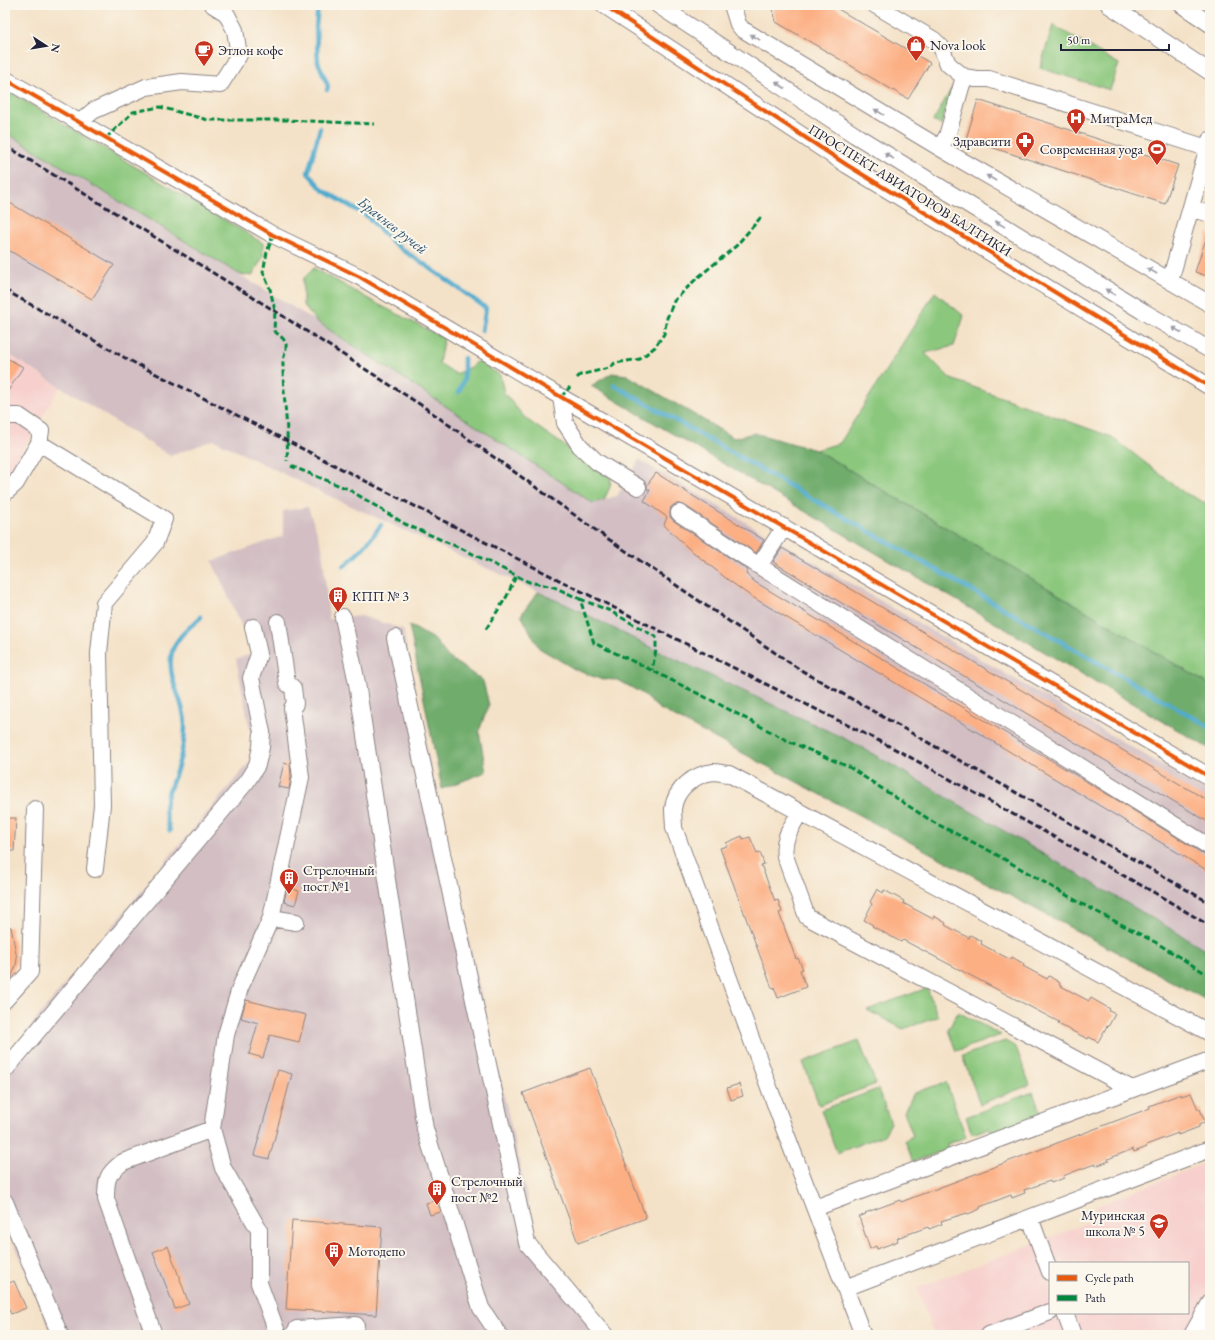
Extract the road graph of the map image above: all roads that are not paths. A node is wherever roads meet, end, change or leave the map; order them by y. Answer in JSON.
{"nodes":[{"id":1,"x":213,"y":5,"type":"edge"},
{"id":2,"x":604,"y":5,"type":"edge"},
{"id":3,"x":658,"y":5,"type":"edge"},
{"id":4,"x":732,"y":5,"type":"edge"},
{"id":5,"x":875,"y":5,"type":"edge"},
{"id":6,"x":1109,"y":5,"type":"edge"},
{"id":7,"x":1182,"y":5,"type":"edge"},
{"id":8,"x":1210,"y":24,"type":"edge"},
{"id":9,"x":1210,"y":72,"type":"edge"},
{"id":10,"x":964,"y":77,"type":"junction"},
{"id":11,"x":5,"y":79,"type":"edge"},
{"id":12,"x":79,"y":123,"type":"junction"},
{"id":13,"x":1209,"y":144,"type":"edge"},
{"id":14,"x":940,"y":148,"type":"junction"},
{"id":15,"x":1191,"y":208,"type":"junction"},
{"id":16,"x":1210,"y":214,"type":"edge"},
{"id":17,"x":1170,"y":281,"type":"junction"},
{"id":18,"x":1210,"y":304,"type":"edge"},
{"id":19,"x":1210,"y":350,"type":"edge"},
{"id":20,"x":1210,"y":387,"type":"edge"},
{"id":21,"x":561,"y":397,"type":"junction"},
{"id":22,"x":5,"y":416,"type":"edge"},
{"id":23,"x":39,"y":443,"type":"junction"},
{"id":24,"x":638,"y":487,"type":"dead end"},
{"id":25,"x":5,"y":493,"type":"edge"},
{"id":26,"x":679,"y":513,"type":"dead end"},
{"id":27,"x":784,"y":527,"type":"junction"},
{"id":28,"x":759,"y":566,"type":"junction"},
{"id":29,"x":343,"y":617,"type":"dead end"},
{"id":30,"x":278,"y":622,"type":"dead end"},
{"id":31,"x":253,"y":627,"type":"dead end"},
{"id":32,"x":395,"y":638,"type":"dead end"},
{"id":33,"x":1210,"y":777,"type":"edge"},
{"id":34,"x":35,"y":809,"type":"dead end"},
{"id":35,"x":800,"y":812,"type":"junction"},
{"id":36,"x":1210,"y":847,"type":"edge"},
{"id":37,"x":95,"y":869,"type":"dead end"},
{"id":38,"x":271,"y":918,"type":"junction"},
{"id":39,"x":296,"y":922,"type":"dead end"},
{"id":40,"x":5,"y":1000,"type":"edge"},
{"id":41,"x":1210,"y":1033,"type":"edge"},
{"id":42,"x":1210,"y":1060,"type":"edge"},
{"id":43,"x":5,"y":1070,"type":"edge"},
{"id":44,"x":1132,"y":1089,"type":"junction"},
{"id":45,"x":212,"y":1129,"type":"junction"},
{"id":46,"x":1210,"y":1149,"type":"edge"},
{"id":47,"x":5,"y":1202,"type":"edge"},
{"id":48,"x":815,"y":1208,"type":"junction"},
{"id":49,"x":1030,"y":1218,"type":"junction"},
{"id":50,"x":1049,"y":1269,"type":"edge"},
{"id":51,"x":845,"y":1288,"type":"junction"},
{"id":52,"x":1210,"y":1303,"type":"edge"},
{"id":53,"x":1049,"y":1312,"type":"edge"},
{"id":54,"x":1065,"y":1314,"type":"edge"},
{"id":55,"x":356,"y":1325,"type":"dead end"},
{"id":56,"x":60,"y":1335,"type":"edge"},
{"id":57,"x":154,"y":1335,"type":"edge"},
{"id":58,"x":278,"y":1335,"type":"edge"},
{"id":59,"x":293,"y":1335,"type":"edge"},
{"id":60,"x":499,"y":1335,"type":"edge"},
{"id":61,"x":605,"y":1335,"type":"edge"},
{"id":62,"x":863,"y":1335,"type":"edge"},
{"id":63,"x":989,"y":1335,"type":"edge"},
{"id":64,"x":1073,"y":1335,"type":"edge"},
{"id":65,"x":1192,"y":1335,"type":"edge"}],
"edges":[{"from":1,"to":12,"type":"street"},
{"from":2,"to":20,"type":"street","name":"ПРОСПЕКТ АВИАТОРОВ БАЛТИКИ"},
{"from":19,"to":3,"type":"street","name":"ПРОСПЕКТ АВИАТОРОВ БАЛТИКИ","one_way":true},
{"from":14,"to":4,"type":"street","one_way":true},
{"from":5,"to":10,"type":"street"},
{"from":6,"to":9,"type":"street"},
{"from":7,"to":8,"type":"street"},
{"from":10,"to":13,"type":"street"},
{"from":10,"to":14,"type":"street"},
{"from":11,"to":12,"type":"street"},
{"from":12,"to":21,"type":"street"},
{"from":13,"to":15,"type":"street"},
{"from":17,"to":14,"type":"street","one_way":true},
{"from":15,"to":16,"type":"street"},
{"from":15,"to":17,"type":"street"},
{"from":17,"to":18,"type":"street"},
{"from":21,"to":24,"type":"street"},
{"from":21,"to":27,"type":"street"},
{"from":22,"to":23,"type":"street"},
{"from":23,"to":25,"type":"street"},
{"from":23,"to":37,"type":"street"},
{"from":26,"to":28,"type":"street"},
{"from":27,"to":28,"type":"street"},
{"from":27,"to":33,"type":"street"},
{"from":28,"to":36,"type":"street"},
{"from":29,"to":60,"type":"street"},
{"from":30,"to":38,"type":"street"},
{"from":31,"to":43,"type":"street"},
{"from":32,"to":61,"type":"street"},
{"from":34,"to":40,"type":"street"},
{"from":35,"to":41,"type":"street"},
{"from":35,"to":44,"type":"street"},
{"from":35,"to":48,"type":"street"},
{"from":38,"to":39,"type":"street"},
{"from":38,"to":45,"type":"street"},
{"from":42,"to":44,"type":"street"},
{"from":44,"to":48,"type":"street"},
{"from":45,"to":57,"type":"street"},
{"from":45,"to":58,"type":"street"},
{"from":46,"to":49,"type":"street"},
{"from":47,"to":56,"type":"street"},
{"from":48,"to":51,"type":"street"},
{"from":49,"to":50,"type":"street"},
{"from":49,"to":51,"type":"street"},
{"from":51,"to":62,"type":"street"},
{"from":52,"to":65,"type":"street"},
{"from":53,"to":63,"type":"street"},
{"from":54,"to":64,"type":"street"},
{"from":55,"to":59,"type":"street"}]}
